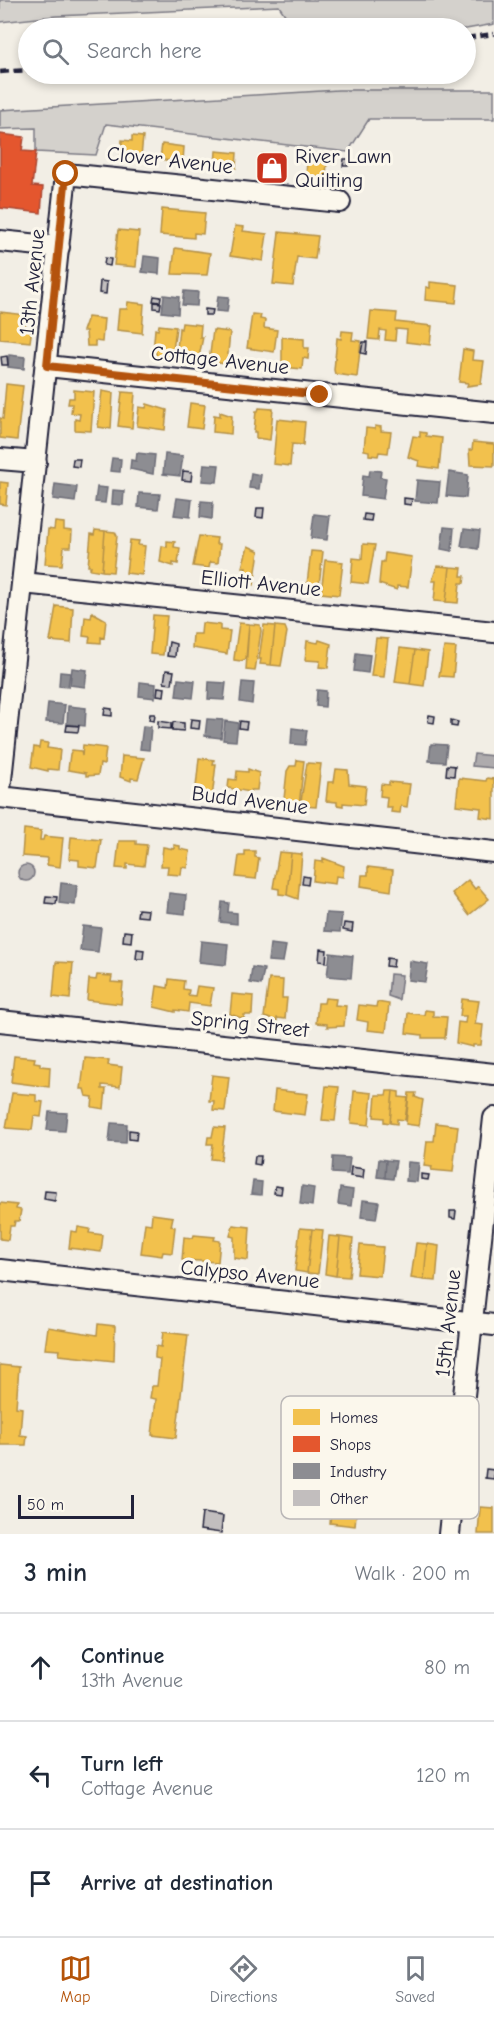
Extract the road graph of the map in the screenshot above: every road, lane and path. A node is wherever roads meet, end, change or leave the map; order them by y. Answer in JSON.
{"nodes":[{"id":1,"x":66,"y":174,"type":"joint"},
{"id":2,"x":340,"y":202,"type":"dead end"},
{"id":3,"x":0,"y":241,"type":"edge"},
{"id":4,"x":59,"y":247,"type":"junction"},
{"id":5,"x":47,"y":366,"type":"junction"},
{"id":6,"x":494,"y":413,"type":"edge"},
{"id":7,"x":0,"y":459,"type":"edge"},
{"id":8,"x":36,"y":462,"type":"junction"},
{"id":9,"x":23,"y":583,"type":"junction"},
{"id":10,"x":494,"y":632,"type":"edge"},
{"id":11,"x":0,"y":789,"type":"edge"},
{"id":12,"x":0,"y":797,"type":"edge"},
{"id":13,"x":494,"y":852,"type":"edge"},
{"id":14,"x":0,"y":1021,"type":"edge"},
{"id":15,"x":494,"y":1074,"type":"edge"},
{"id":16,"x":494,"y":1118,"type":"edge"},
{"id":17,"x":0,"y":1270,"type":"edge"},
{"id":18,"x":472,"y":1322,"type":"junction"},
{"id":19,"x":494,"y":1325,"type":"edge"},
{"id":20,"x":464,"y":1396,"type":"edge"},
{"id":21,"x":451,"y":1519,"type":"edge"},
{"id":22,"x":449,"y":1534,"type":"edge"}],
"edges":[{"from":1,"to":2,"type":"street","name":"Clover Avenue"},
{"from":1,"to":4,"type":"street","name":"13th Avenue"},
{"from":3,"to":4,"type":"street"},
{"from":4,"to":5,"type":"street","name":"13th Avenue"},
{"from":5,"to":6,"type":"street","name":"Cottage Avenue"},
{"from":5,"to":8,"type":"street","name":"13th Avenue"},
{"from":7,"to":8,"type":"street"},
{"from":8,"to":9,"type":"street","name":"13th Avenue"},
{"from":9,"to":10,"type":"street","name":"Elliott Avenue"},
{"from":9,"to":11,"type":"street","name":"13th Avenue"},
{"from":12,"to":13,"type":"street","name":"Budd Avenue"},
{"from":14,"to":15,"type":"street","name":"Spring Street"},
{"from":16,"to":18,"type":"street","name":"15th Avenue"},
{"from":17,"to":18,"type":"street","name":"Calypso Avenue"},
{"from":18,"to":19,"type":"street","name":"Calypso Avenue"},
{"from":18,"to":20,"type":"street","name":"15th Avenue"},
{"from":21,"to":22,"type":"street","name":"15th Avenue"}]}
